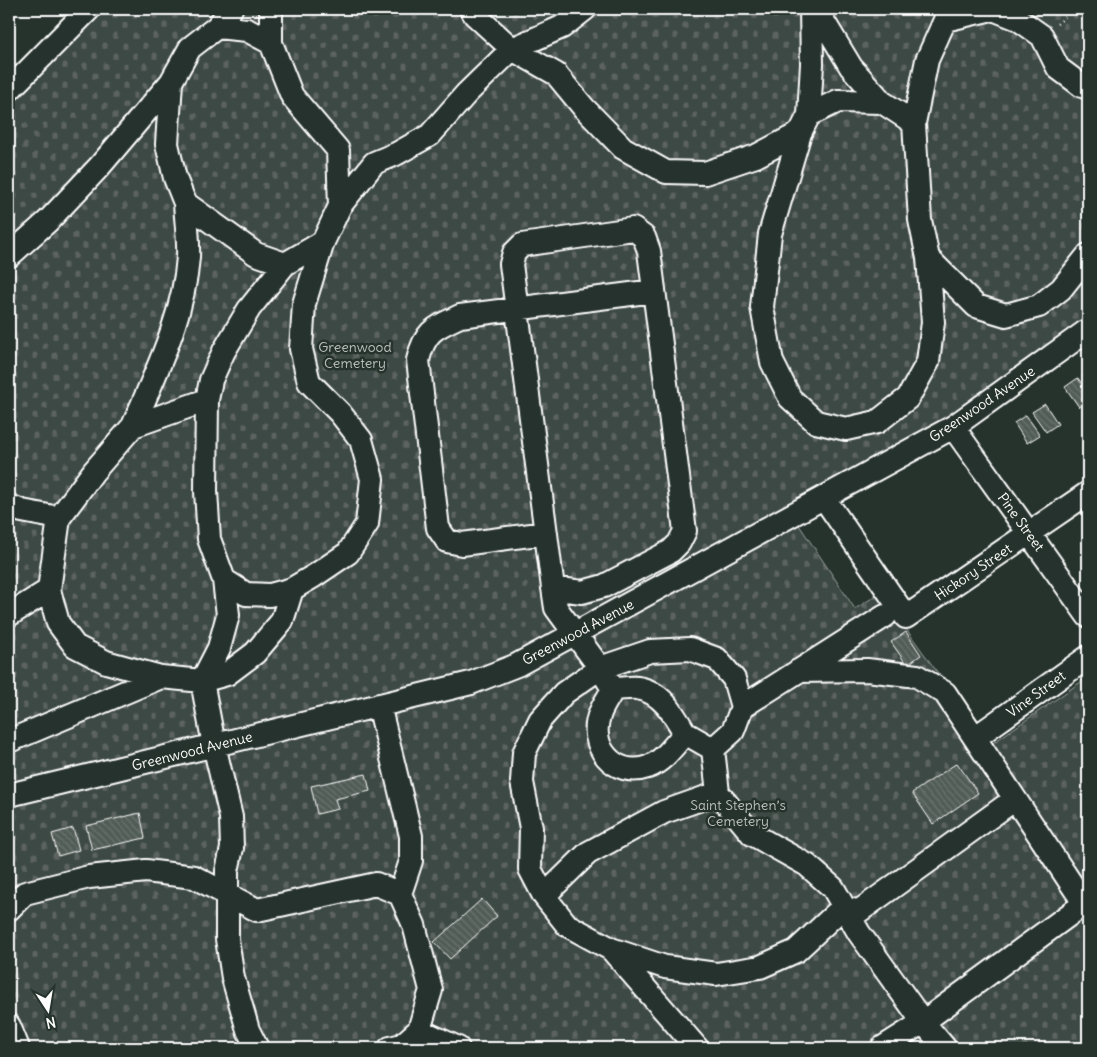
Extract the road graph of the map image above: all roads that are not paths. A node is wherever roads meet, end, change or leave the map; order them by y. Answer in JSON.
{"nodes":[{"id":1,"x":89,"y":9,"type":"edge"},
{"id":2,"x":231,"y":9,"type":"edge"},
{"id":3,"x":271,"y":9,"type":"edge"},
{"id":4,"x":471,"y":9,"type":"edge"},
{"id":5,"x":586,"y":9,"type":"edge"},
{"id":6,"x":811,"y":9,"type":"edge"},
{"id":7,"x":816,"y":9,"type":"edge"},
{"id":8,"x":993,"y":9,"type":"edge"},
{"id":9,"x":946,"y":14,"type":"edge"},
{"id":10,"x":70,"y":17,"type":"edge"},
{"id":11,"x":217,"y":27,"type":"junction"},
{"id":12,"x":271,"y":43,"type":"junction"},
{"id":13,"x":512,"y":49,"type":"junction"},
{"id":14,"x":171,"y":82,"type":"junction"},
{"id":15,"x":1088,"y":88,"type":"edge"},
{"id":16,"x":9,"y":90,"type":"edge"},
{"id":17,"x":882,"y":102,"type":"junction"},
{"id":18,"x":914,"y":123,"type":"junction"},
{"id":19,"x":805,"y":124,"type":"junction"},
{"id":20,"x":186,"y":203,"type":"junction"},
{"id":21,"x":340,"y":206,"type":"junction"},
{"id":22,"x":323,"y":242,"type":"junction"},
{"id":23,"x":1088,"y":254,"type":"edge"},
{"id":24,"x":9,"y":256,"type":"edge"},
{"id":25,"x":928,"y":258,"type":"junction"},
{"id":26,"x":285,"y":264,"type":"junction"},
{"id":27,"x":654,"y":291,"type":"junction"},
{"id":28,"x":517,"y":309,"type":"junction"},
{"id":29,"x":1088,"y":330,"type":"edge"},
{"id":30,"x":207,"y":400,"type":"junction"},
{"id":31,"x":133,"y":426,"type":"junction"},
{"id":32,"x":953,"y":427,"type":"junction"},
{"id":33,"x":1088,"y":493,"type":"edge"},
{"id":34,"x":824,"y":498,"type":"junction"},
{"id":35,"x":9,"y":506,"type":"edge"},
{"id":36,"x":59,"y":518,"type":"junction"},
{"id":37,"x":546,"y":533,"type":"junction"},
{"id":38,"x":1029,"y":534,"type":"junction"},
{"id":39,"x":224,"y":580,"type":"junction"},
{"id":40,"x":553,"y":588,"type":"junction"},
{"id":41,"x":292,"y":589,"type":"junction"},
{"id":42,"x":49,"y":590,"type":"junction"},
{"id":43,"x":9,"y":615,"type":"edge"},
{"id":44,"x":896,"y":616,"type":"junction"},
{"id":45,"x":1088,"y":616,"type":"edge"},
{"id":46,"x":575,"y":634,"type":"junction"},
{"id":47,"x":1088,"y":657,"type":"edge"},
{"id":48,"x":600,"y":668,"type":"junction"},
{"id":49,"x":798,"y":671,"type":"junction"},
{"id":50,"x":161,"y":678,"type":"junction"},
{"id":51,"x":202,"y":681,"type":"junction"},
{"id":52,"x":613,"y":689,"type":"junction"},
{"id":53,"x":379,"y":705,"type":"junction"},
{"id":54,"x":742,"y":707,"type":"junction"},
{"id":55,"x":685,"y":732,"type":"junction"},
{"id":56,"x":983,"y":732,"type":"dead end"},
{"id":57,"x":9,"y":741,"type":"edge"},
{"id":58,"x":214,"y":745,"type":"junction"},
{"id":59,"x":713,"y":749,"type":"junction"},
{"id":60,"x":718,"y":793,"type":"junction"},
{"id":61,"x":9,"y":795,"type":"edge"},
{"id":62,"x":1015,"y":799,"type":"junction"},
{"id":63,"x":400,"y":894,"type":"junction"},
{"id":64,"x":227,"y":895,"type":"junction"},
{"id":65,"x":544,"y":896,"type":"junction"},
{"id":66,"x":1087,"y":905,"type":"edge"},
{"id":67,"x":843,"y":907,"type":"junction"},
{"id":68,"x":9,"y":908,"type":"edge"},
{"id":69,"x":611,"y":949,"type":"junction"},
{"id":70,"x":923,"y":1022,"type":"junction"},
{"id":71,"x":9,"y":1026,"type":"edge"},
{"id":72,"x":419,"y":1030,"type":"junction"},
{"id":73,"x":18,"y":1048,"type":"edge"},
{"id":74,"x":257,"y":1048,"type":"edge"},
{"id":75,"x":390,"y":1048,"type":"edge"},
{"id":76,"x":458,"y":1048,"type":"edge"},
{"id":77,"x":697,"y":1048,"type":"edge"},
{"id":78,"x":882,"y":1048,"type":"edge"},
{"id":79,"x":945,"y":1048,"type":"edge"}],
"edges":[{"from":1,"to":10,"type":"street"},
{"from":2,"to":11,"type":"street"},
{"from":3,"to":12,"type":"street"},
{"from":4,"to":13,"type":"street"},
{"from":5,"to":13,"type":"street"},
{"from":6,"to":19,"type":"street"},
{"from":7,"to":17,"type":"street"},
{"from":8,"to":9,"type":"street"},
{"from":8,"to":15,"type":"street"},
{"from":9,"to":18,"type":"street"},
{"from":10,"to":16,"type":"street"},
{"from":11,"to":12,"type":"street"},
{"from":11,"to":14,"type":"street"},
{"from":12,"to":21,"type":"street"},
{"from":13,"to":19,"type":"street"},
{"from":13,"to":21,"type":"street"},
{"from":14,"to":20,"type":"street"},
{"from":14,"to":24,"type":"street"},
{"from":17,"to":18,"type":"street"},
{"from":17,"to":19,"type":"street"},
{"from":18,"to":25,"type":"street"},
{"from":19,"to":25,"type":"street"},
{"from":20,"to":26,"type":"street"},
{"from":20,"to":31,"type":"street"},
{"from":21,"to":22,"type":"street"},
{"from":22,"to":26,"type":"street"},
{"from":22,"to":41,"type":"street"},
{"from":23,"to":25,"type":"street"},
{"from":26,"to":30,"type":"street"},
{"from":27,"to":28,"type":"street"},
{"from":27,"to":28,"type":"street"},
{"from":27,"to":40,"type":"street"},
{"from":28,"to":37,"type":"street"},
{"from":28,"to":37,"type":"street"},
{"from":29,"to":32,"type":"street","name":"Greenwood Avenue"},
{"from":30,"to":31,"type":"street"},
{"from":30,"to":39,"type":"street"},
{"from":31,"to":36,"type":"street"},
{"from":32,"to":34,"type":"street","name":"Greenwood Avenue"},
{"from":32,"to":38,"type":"street","name":"Pine Street"},
{"from":33,"to":38,"type":"street","name":"Hickory Street"},
{"from":34,"to":44,"type":"street"},
{"from":34,"to":46,"type":"street","name":"Greenwood Avenue"},
{"from":35,"to":36,"type":"street"},
{"from":36,"to":42,"type":"street"},
{"from":37,"to":40,"type":"street"},
{"from":38,"to":44,"type":"street","name":"Hickory Street"},
{"from":38,"to":45,"type":"street","name":"Pine Street"},
{"from":39,"to":41,"type":"street"},
{"from":39,"to":51,"type":"street"},
{"from":40,"to":46,"type":"street"},
{"from":41,"to":51,"type":"street"},
{"from":42,"to":43,"type":"street"},
{"from":42,"to":50,"type":"street"},
{"from":44,"to":49,"type":"street","name":"Hickory Street"},
{"from":46,"to":48,"type":"street"},
{"from":46,"to":53,"type":"street","name":"Greenwood Avenue"},
{"from":47,"to":56,"type":"street","name":"Vine Street"},
{"from":48,"to":52,"type":"street"},
{"from":48,"to":54,"type":"street"},
{"from":48,"to":65,"type":"street"},
{"from":49,"to":54,"type":"street","name":"Hickory Street"},
{"from":49,"to":62,"type":"street"},
{"from":50,"to":51,"type":"street"},
{"from":50,"to":57,"type":"street"},
{"from":51,"to":58,"type":"street"},
{"from":52,"to":55,"type":"street"},
{"from":52,"to":55,"type":"street"},
{"from":53,"to":58,"type":"street","name":"Greenwood Avenue"},
{"from":53,"to":63,"type":"street"},
{"from":54,"to":59,"type":"street"},
{"from":55,"to":59,"type":"street"},
{"from":58,"to":61,"type":"street","name":"Greenwood Avenue"},
{"from":58,"to":64,"type":"street"},
{"from":59,"to":60,"type":"street"},
{"from":60,"to":65,"type":"street"},
{"from":60,"to":67,"type":"street"},
{"from":62,"to":66,"type":"street"},
{"from":62,"to":67,"type":"street"},
{"from":63,"to":64,"type":"street"},
{"from":63,"to":72,"type":"street"},
{"from":64,"to":68,"type":"street"},
{"from":64,"to":74,"type":"street"},
{"from":65,"to":69,"type":"street"},
{"from":66,"to":70,"type":"street"},
{"from":67,"to":69,"type":"street"},
{"from":67,"to":70,"type":"street"},
{"from":69,"to":77,"type":"street"},
{"from":70,"to":78,"type":"street"},
{"from":70,"to":79,"type":"street"},
{"from":71,"to":73,"type":"street"},
{"from":72,"to":75,"type":"street"},
{"from":72,"to":76,"type":"street"}]}
